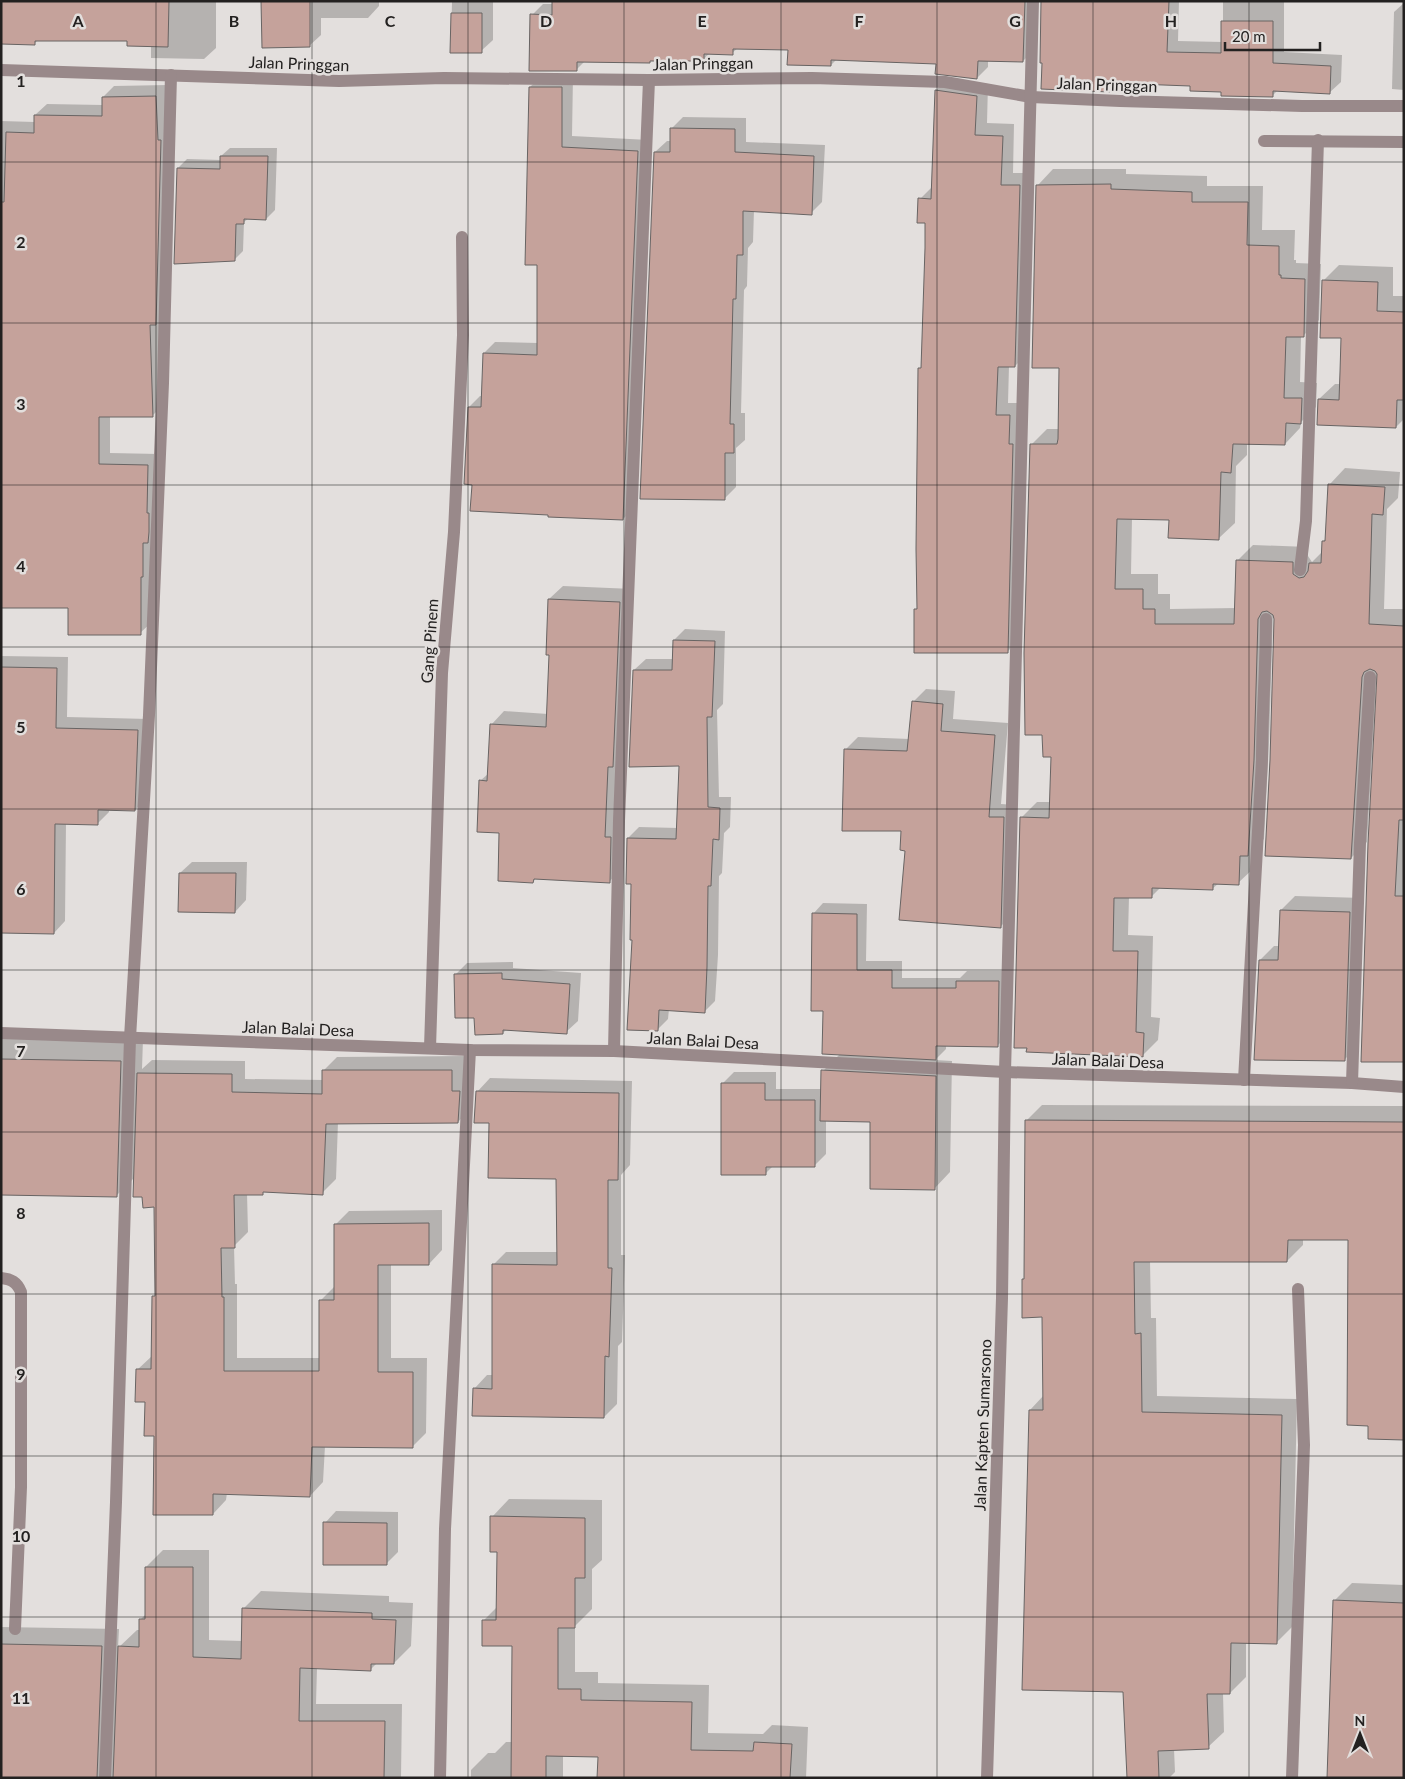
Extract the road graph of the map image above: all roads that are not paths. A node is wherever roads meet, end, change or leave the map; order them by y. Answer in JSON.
{"nodes":[{"id":1,"x":1033,"y":1,"type":"edge"},
{"id":2,"x":1,"y":70,"type":"edge"},
{"id":3,"x":170,"y":75,"type":"junction"},
{"id":4,"x":649,"y":80,"type":"junction"},
{"id":5,"x":1031,"y":97,"type":"junction"},
{"id":6,"x":1404,"y":106,"type":"edge"},
{"id":7,"x":1318,"y":140,"type":"junction"},
{"id":8,"x":1264,"y":141,"type":"dead end"},
{"id":9,"x":1404,"y":142,"type":"edge"},
{"id":10,"x":462,"y":237,"type":"dead end"},
{"id":11,"x":1300,"y":570,"type":"dead end"},
{"id":12,"x":1266,"y":619,"type":"dead end"},
{"id":13,"x":1370,"y":676,"type":"dead end"},
{"id":14,"x":1,"y":1033,"type":"edge"},
{"id":15,"x":130,"y":1038,"type":"junction"},
{"id":16,"x":430,"y":1048,"type":"junction"},
{"id":17,"x":470,"y":1050,"type":"junction"},
{"id":18,"x":614,"y":1051,"type":"junction"},
{"id":19,"x":1005,"y":1072,"type":"junction"},
{"id":20,"x":1244,"y":1080,"type":"junction"},
{"id":21,"x":1352,"y":1083,"type":"junction"},
{"id":22,"x":1404,"y":1087,"type":"edge"},
{"id":23,"x":1,"y":1278,"type":"edge"},
{"id":24,"x":1298,"y":1289,"type":"dead end"},
{"id":25,"x":15,"y":1629,"type":"dead end"},
{"id":26,"x":105,"y":1778,"type":"edge"},
{"id":27,"x":440,"y":1778,"type":"edge"},
{"id":28,"x":988,"y":1778,"type":"edge"},
{"id":29,"x":1292,"y":1778,"type":"edge"}],
"edges":[{"from":1,"to":5,"type":"street","name":"Jalan Kapten Sumarsono"},
{"from":2,"to":3,"type":"street","name":"Jalan Pringgan"},
{"from":3,"to":4,"type":"street","name":"Jalan Pringgan"},
{"from":3,"to":15,"type":"street"},
{"from":4,"to":5,"type":"street","name":"Jalan Pringgan"},
{"from":4,"to":18,"type":"street"},
{"from":5,"to":6,"type":"street","name":"Jalan Pringgan"},
{"from":5,"to":19,"type":"street","name":"Jalan Kapten Sumarsono"},
{"from":7,"to":8,"type":"street"},
{"from":7,"to":9,"type":"street"},
{"from":7,"to":11,"type":"street"},
{"from":10,"to":16,"type":"street","name":"Gang Pinem"},
{"from":12,"to":20,"type":"street"},
{"from":13,"to":21,"type":"street"},
{"from":14,"to":15,"type":"street","name":"Jalan Balai Desa"},
{"from":15,"to":16,"type":"street","name":"Jalan Balai Desa"},
{"from":15,"to":26,"type":"street"},
{"from":16,"to":17,"type":"street","name":"Jalan Balai Desa"},
{"from":17,"to":18,"type":"street","name":"Jalan Balai Desa"},
{"from":17,"to":27,"type":"street"},
{"from":18,"to":19,"type":"street","name":"Jalan Balai Desa"},
{"from":19,"to":20,"type":"street","name":"Jalan Balai Desa"},
{"from":19,"to":28,"type":"street","name":"Jalan Kapten Sumarsono"},
{"from":20,"to":21,"type":"street","name":"Jalan Balai Desa"},
{"from":21,"to":22,"type":"street","name":"Jalan Balai Desa"},
{"from":23,"to":25,"type":"street"},
{"from":24,"to":29,"type":"street"}]}
